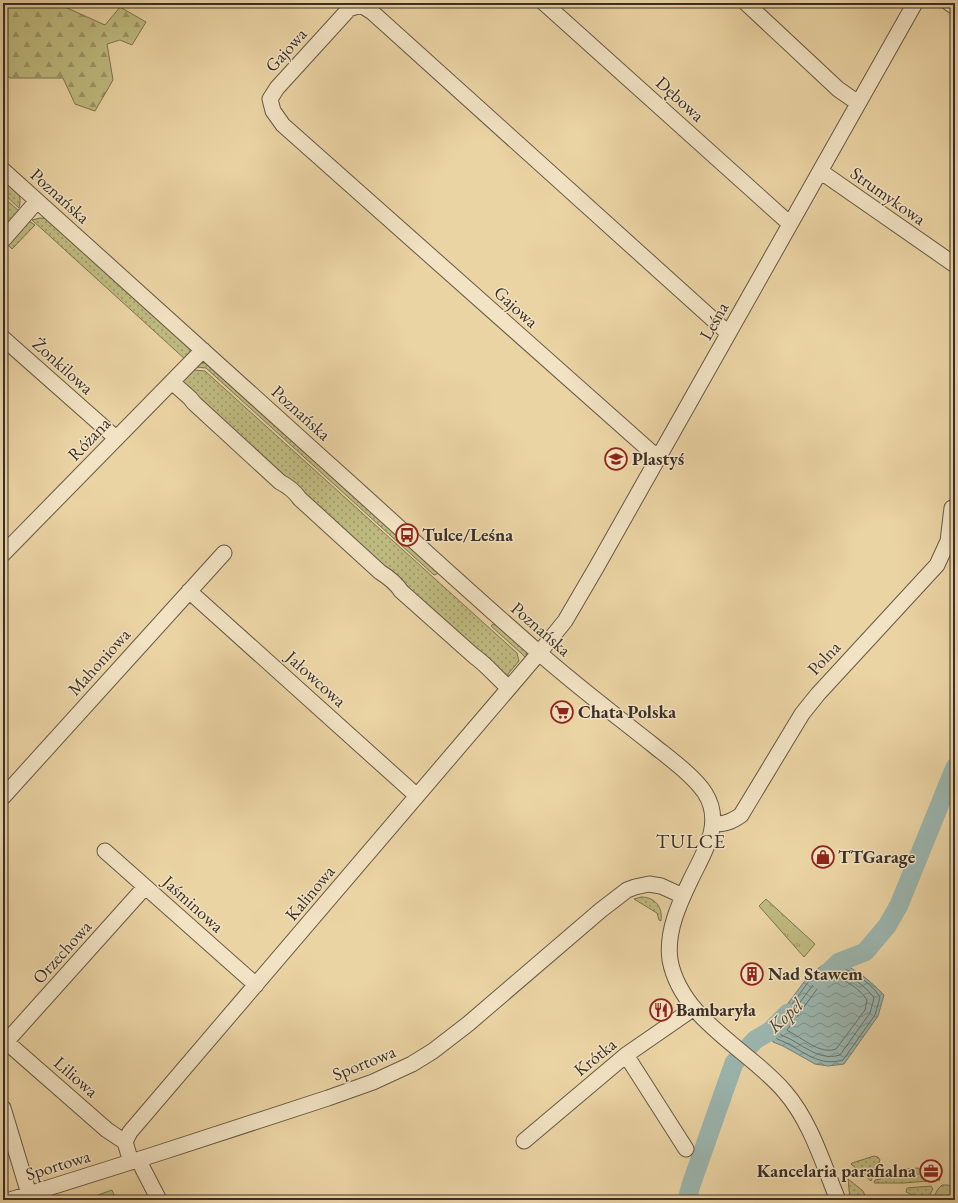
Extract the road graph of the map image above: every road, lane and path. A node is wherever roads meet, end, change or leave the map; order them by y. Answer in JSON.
{"nodes":[{"id":1,"x":544,"y":3,"type":"edge"},
{"id":2,"x":746,"y":3,"type":"edge"},
{"id":3,"x":915,"y":3,"type":"edge"},
{"id":4,"x":949,"y":3,"type":"edge"},
{"id":5,"x":955,"y":7,"type":"edge"},
{"id":6,"x":858,"y":103,"type":"junction"},
{"id":7,"x":3,"y":170,"type":"edge"},
{"id":8,"x":820,"y":171,"type":"junction"},
{"id":9,"x":37,"y":201,"type":"junction"},
{"id":10,"x":790,"y":224,"type":"junction"},
{"id":11,"x":3,"y":240,"type":"edge"},
{"id":12,"x":955,"y":265,"type":"edge"},
{"id":13,"x":728,"y":333,"type":"junction"},
{"id":14,"x":3,"y":338,"type":"edge"},
{"id":15,"x":203,"y":350,"type":"junction"},
{"id":16,"x":172,"y":382,"type":"junction"},
{"id":17,"x":116,"y":438,"type":"junction"},
{"id":18,"x":658,"y":458,"type":"junction"},
{"id":19,"x":952,"y":508,"type":"dead end"},
{"id":20,"x":6,"y":544,"type":"edge"},
{"id":21,"x":224,"y":552,"type":"dead end"},
{"id":22,"x":189,"y":591,"type":"junction"},
{"id":23,"x":539,"y":653,"type":"junction"},
{"id":24,"x":509,"y":688,"type":"junction"},
{"id":25,"x":417,"y":796,"type":"junction"},
{"id":26,"x":3,"y":797,"type":"edge"},
{"id":27,"x":713,"y":824,"type":"junction"},
{"id":28,"x":105,"y":851,"type":"dead end"},
{"id":29,"x":145,"y":887,"type":"junction"},
{"id":30,"x":683,"y":896,"type":"junction"},
{"id":31,"x":256,"y":985,"type":"junction"},
{"id":32,"x":694,"y":1008,"type":"junction"},
{"id":33,"x":5,"y":1041,"type":"edge"},
{"id":34,"x":626,"y":1055,"type":"junction"},
{"id":35,"x":3,"y":1108,"type":"edge"},
{"id":36,"x":524,"y":1141,"type":"dead end"},
{"id":37,"x":124,"y":1142,"type":"junction"},
{"id":38,"x":686,"y":1149,"type":"dead end"},
{"id":39,"x":135,"y":1161,"type":"junction"},
{"id":40,"x":29,"y":1194,"type":"junction"},
{"id":41,"x":10,"y":1200,"type":"edge"},
{"id":42,"x":159,"y":1200,"type":"edge"},
{"id":43,"x":838,"y":1200,"type":"edge"}],
"edges":[{"from":1,"to":10,"type":"street","name":"Dębowa"},
{"from":2,"to":6,"type":"street"},
{"from":3,"to":6,"type":"street","name":"Leśna"},
{"from":4,"to":5,"type":"street"},
{"from":6,"to":8,"type":"street","name":"Leśna"},
{"from":7,"to":9,"type":"street","name":"Poznańska"},
{"from":8,"to":10,"type":"street","name":"Leśna"},
{"from":8,"to":12,"type":"street","name":"Strumykowa"},
{"from":9,"to":11,"type":"street"},
{"from":9,"to":15,"type":"street","name":"Poznańska"},
{"from":10,"to":13,"type":"street","name":"Leśna"},
{"from":13,"to":18,"type":"street","name":"Leśna"},
{"from":13,"to":18,"type":"street","name":"Gajowa"},
{"from":14,"to":17,"type":"street","name":"Żonkilowa"},
{"from":15,"to":16,"type":"street","name":"Różana"},
{"from":15,"to":23,"type":"street","name":"Poznańska"},
{"from":16,"to":17,"type":"street","name":"Różana"},
{"from":16,"to":24,"type":"street"},
{"from":17,"to":20,"type":"street","name":"Różana"},
{"from":18,"to":23,"type":"street","name":"Leśna"},
{"from":19,"to":27,"type":"street","name":"Polna"},
{"from":21,"to":22,"type":"street","name":"Mahoniowa"},
{"from":22,"to":25,"type":"street","name":"Jałowcowa"},
{"from":22,"to":26,"type":"street","name":"Mahoniowa"},
{"from":23,"to":24,"type":"street","name":"Kalinowa"},
{"from":23,"to":27,"type":"street","name":"Poznańska"},
{"from":24,"to":25,"type":"street","name":"Kalinowa"},
{"from":25,"to":31,"type":"street","name":"Kalinowa"},
{"from":27,"to":30,"type":"street","name":"Poznańska"},
{"from":28,"to":29,"type":"street","name":"Jaśminowa"},
{"from":29,"to":31,"type":"street","name":"Jaśminowa"},
{"from":29,"to":33,"type":"street","name":"Orzechowa"},
{"from":30,"to":32,"type":"street","name":"Poznańska"},
{"from":30,"to":39,"type":"street","name":"Sportowa"},
{"from":31,"to":37,"type":"street","name":"Kalinowa"},
{"from":32,"to":34,"type":"street","name":"Krótka"},
{"from":32,"to":43,"type":"street","name":"Poznańska"},
{"from":33,"to":37,"type":"street","name":"Liliowa"},
{"from":34,"to":36,"type":"street","name":"Krótka"},
{"from":34,"to":38,"type":"street"},
{"from":35,"to":40,"type":"street"},
{"from":37,"to":39,"type":"street"},
{"from":39,"to":40,"type":"street","name":"Sportowa"},
{"from":39,"to":42,"type":"street"},
{"from":40,"to":41,"type":"street","name":"Sportowa"}]}
